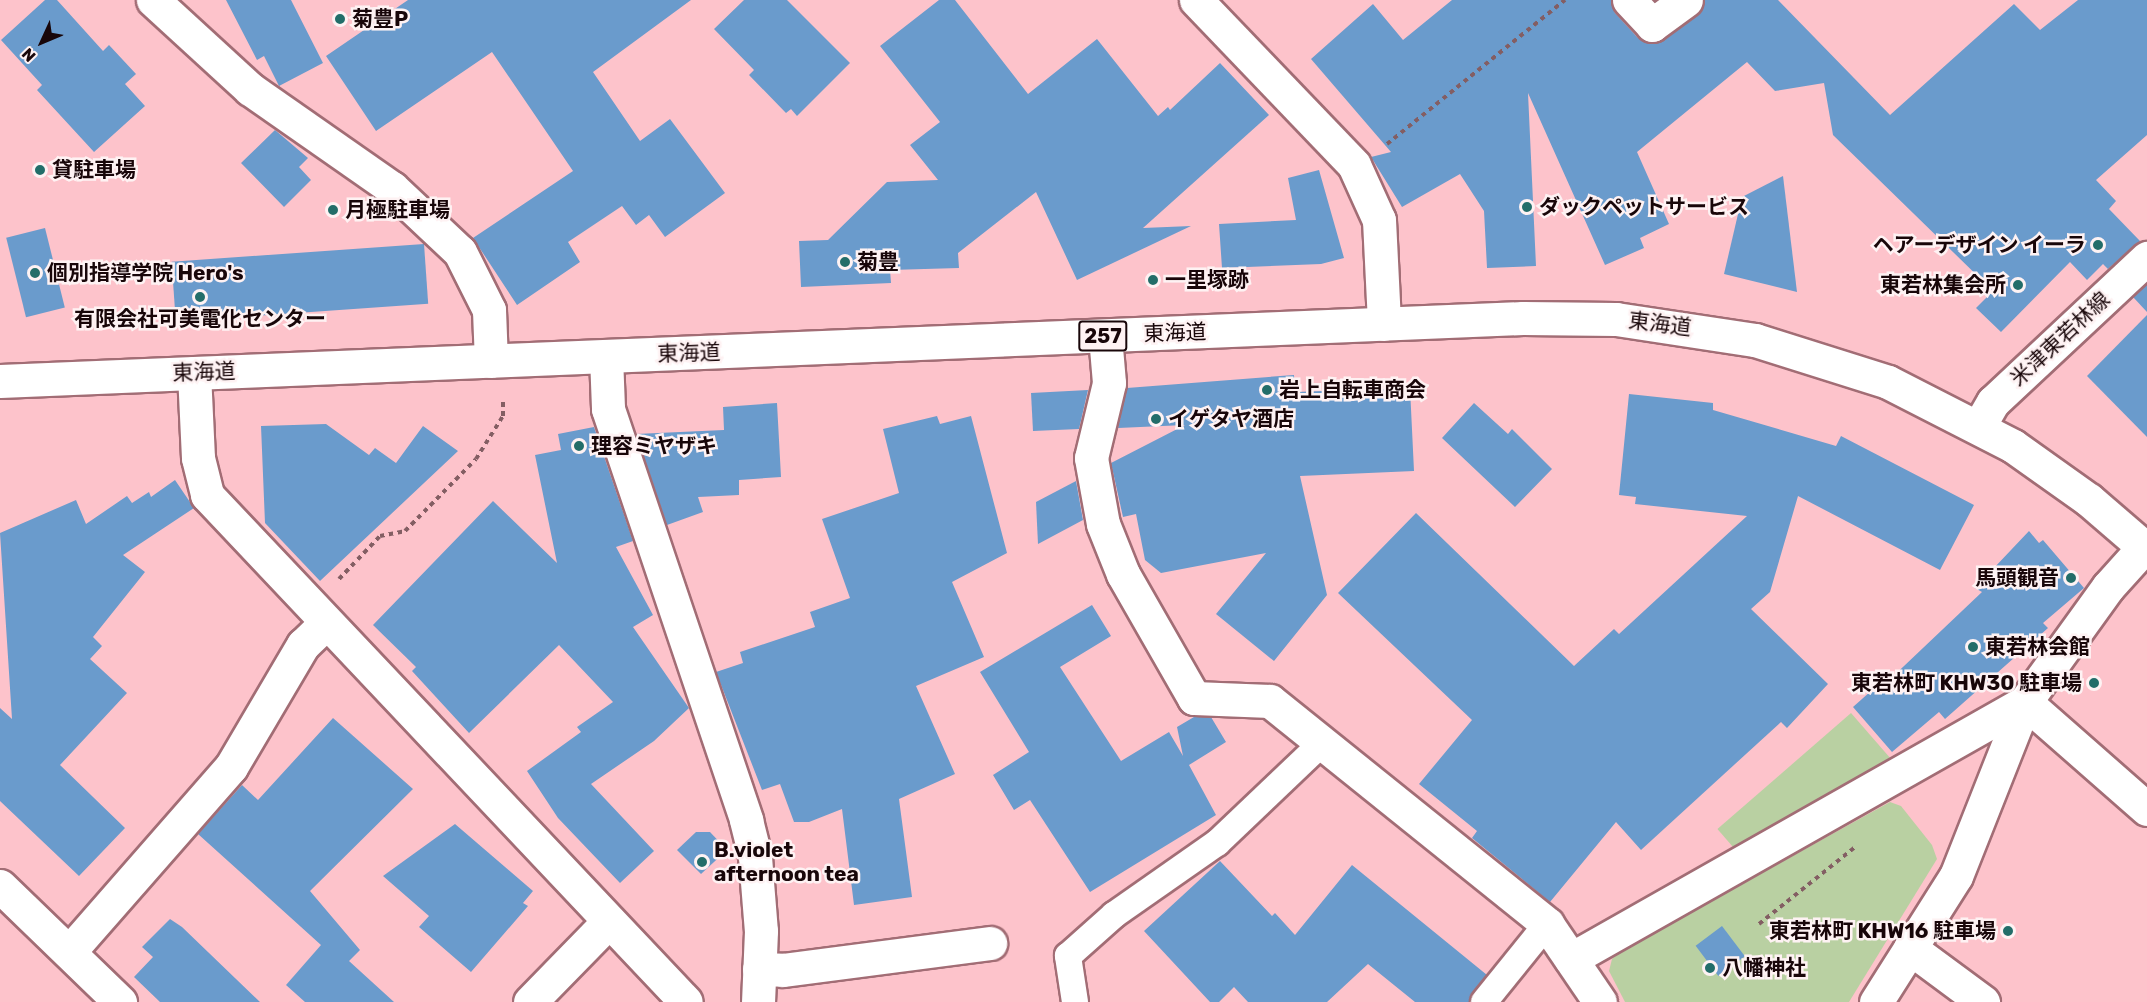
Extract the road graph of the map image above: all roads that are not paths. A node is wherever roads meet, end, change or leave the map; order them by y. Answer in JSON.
{"nodes":[{"id":1,"x":153,"y":0,"type":"edge"},
{"id":2,"x":1196,"y":0,"type":"edge"},
{"id":3,"x":1629,"y":0,"type":"edge"},
{"id":4,"x":1686,"y":0,"type":"edge"},
{"id":5,"x":2147,"y":258,"type":"edge"},
{"id":6,"x":1384,"y":324,"type":"junction"},
{"id":7,"x":1105,"y":336,"type":"junction"},
{"id":8,"x":606,"y":356,"type":"junction"},
{"id":9,"x":491,"y":361,"type":"junction"},
{"id":10,"x":194,"y":373,"type":"junction"},
{"id":11,"x":0,"y":381,"type":"edge"},
{"id":12,"x":1979,"y":426,"type":"junction"},
{"id":13,"x":2146,"y":549,"type":"edge"},
{"id":14,"x":318,"y":615,"type":"junction"},
{"id":15,"x":2025,"y":702,"type":"junction"},
{"id":16,"x":1320,"y":745,"type":"junction"},
{"id":17,"x":2147,"y":809,"type":"edge"},
{"id":18,"x":0,"y":886,"type":"edge"},
{"id":19,"x":609,"y":921,"type":"junction"},
{"id":20,"x":1548,"y":924,"type":"junction"},
{"id":21,"x":990,"y":943,"type":"dead end"},
{"id":22,"x":1910,"y":948,"type":"junction"},
{"id":23,"x":69,"y":952,"type":"junction"},
{"id":24,"x":1571,"y":959,"type":"junction"},
{"id":25,"x":759,"y":969,"type":"junction"},
{"id":26,"x":120,"y":1002,"type":"edge"},
{"id":27,"x":530,"y":1002,"type":"edge"},
{"id":28,"x":686,"y":1002,"type":"edge"},
{"id":29,"x":758,"y":1002,"type":"edge"},
{"id":30,"x":1075,"y":1002,"type":"edge"},
{"id":31,"x":1484,"y":1002,"type":"edge"},
{"id":32,"x":1600,"y":1002,"type":"edge"},
{"id":33,"x":1876,"y":1002,"type":"edge"},
{"id":34,"x":1983,"y":1002,"type":"edge"}],
"edges":[{"from":1,"to":9,"type":"main road"},
{"from":2,"to":6,"type":"main road"},
{"from":3,"to":4,"type":"main road"},
{"from":5,"to":12,"type":"main road","name":"米津東若林線"},
{"from":6,"to":7,"type":"main road","name":"東海道","number":"257"},
{"from":6,"to":12,"type":"main road","name":"東海道","number":"257"},
{"from":7,"to":8,"type":"main road","name":"東海道","number":"257"},
{"from":7,"to":16,"type":"main road"},
{"from":8,"to":9,"type":"main road","name":"東海道","number":"257"},
{"from":8,"to":25,"type":"main road"},
{"from":9,"to":10,"type":"main road","name":"東海道","number":"257"},
{"from":10,"to":11,"type":"main road","name":"東海道","number":"257"},
{"from":10,"to":14,"type":"main road"},
{"from":12,"to":13,"type":"main road","name":"東海道","number":"257"},
{"from":13,"to":15,"type":"main road"},
{"from":14,"to":19,"type":"main road"},
{"from":14,"to":23,"type":"main road"},
{"from":15,"to":17,"type":"main road"},
{"from":15,"to":22,"type":"main road"},
{"from":15,"to":24,"type":"main road"},
{"from":16,"to":20,"type":"main road"},
{"from":16,"to":30,"type":"lane"},
{"from":18,"to":23,"type":"main road"},
{"from":19,"to":27,"type":"main road"},
{"from":19,"to":28,"type":"main road"},
{"from":20,"to":24,"type":"main road"},
{"from":20,"to":31,"type":"lane"},
{"from":21,"to":25,"type":"main road"},
{"from":22,"to":33,"type":"main road"},
{"from":22,"to":34,"type":"main road"},
{"from":23,"to":26,"type":"main road"},
{"from":24,"to":32,"type":"main road"},
{"from":25,"to":29,"type":"main road"}]}
